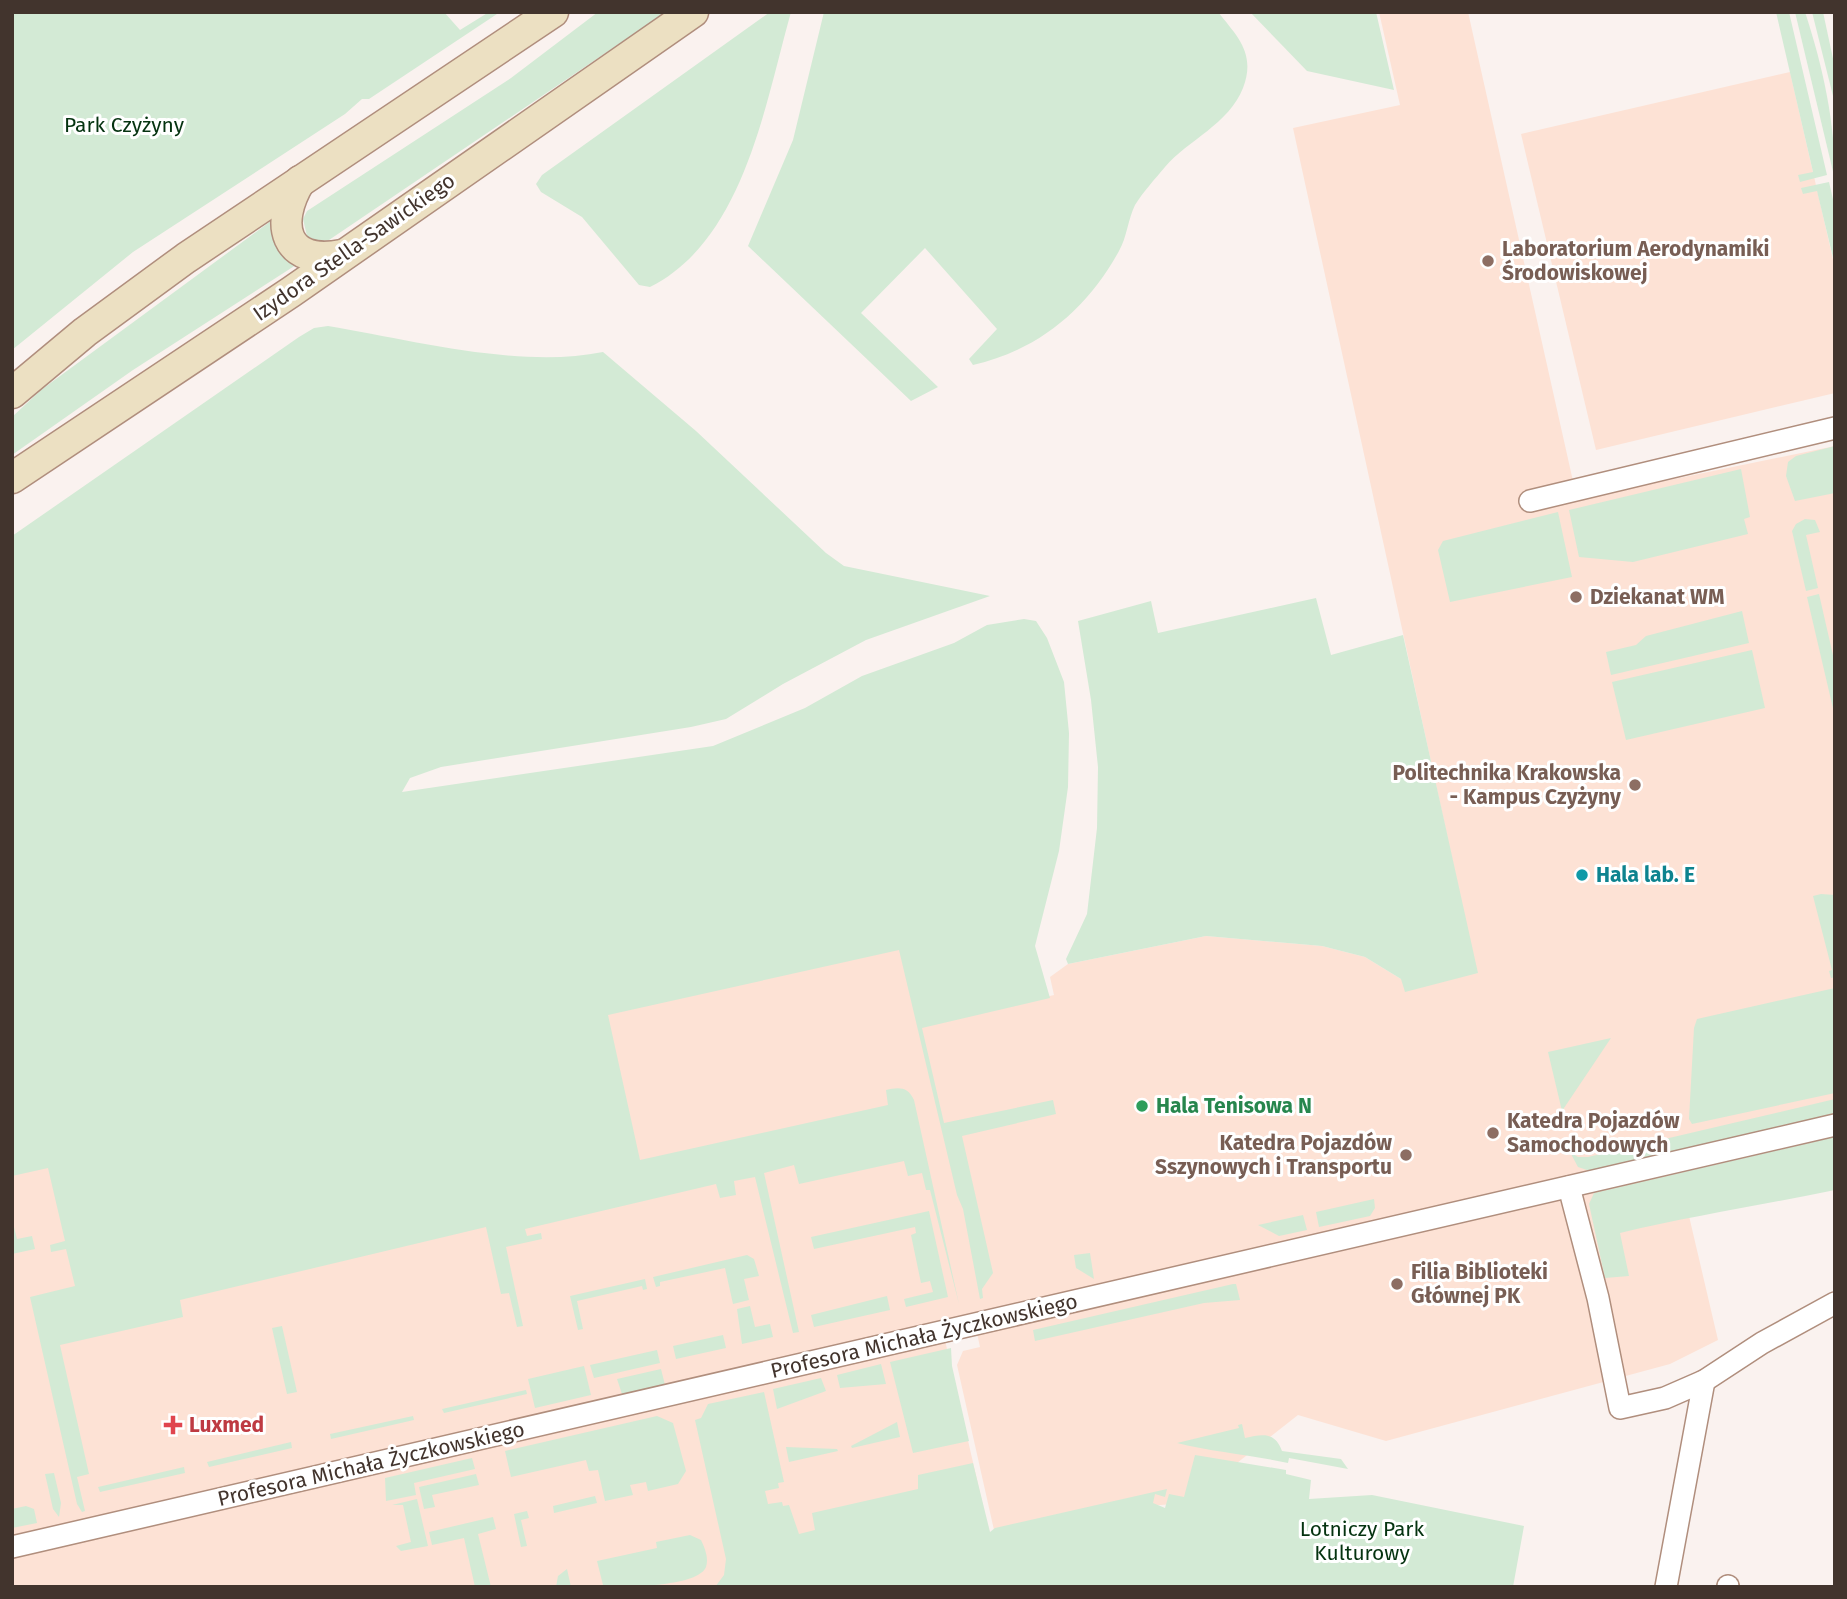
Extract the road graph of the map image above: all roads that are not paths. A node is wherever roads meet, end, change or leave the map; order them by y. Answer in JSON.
{"nodes":[{"id":1,"x":554,"y":12,"type":"edge"},
{"id":2,"x":693,"y":12,"type":"edge"},
{"id":3,"x":300,"y":181,"type":"junction"},
{"id":4,"x":342,"y":256,"type":"junction"},
{"id":5,"x":12,"y":393,"type":"edge"},
{"id":6,"x":1835,"y":428,"type":"edge"},
{"id":7,"x":12,"y":478,"type":"edge"},
{"id":8,"x":1530,"y":500,"type":"dead end"},
{"id":9,"x":1835,"y":1125,"type":"edge"},
{"id":10,"x":1569,"y":1187,"type":"junction"},
{"id":11,"x":1835,"y":1303,"type":"edge"},
{"id":12,"x":1704,"y":1381,"type":"junction"},
{"id":13,"x":12,"y":1547,"type":"edge"},
{"id":14,"x":1666,"y":1587,"type":"edge"}],
"edges":[{"from":1,"to":3,"type":"main road"},
{"from":2,"to":4,"type":"main road","name":"Izydora Stella-Sawickiego"},
{"from":3,"to":4,"type":"main road"},
{"from":3,"to":5,"type":"main road"},
{"from":4,"to":7,"type":"main road","name":"Izydora Stella-Sawickiego"},
{"from":6,"to":8,"type":"street"},
{"from":9,"to":10,"type":"street","name":"Profesora Michała Życzkowskiego"},
{"from":10,"to":12,"type":"street"},
{"from":10,"to":13,"type":"street","name":"Profesora Michała Życzkowskiego"},
{"from":11,"to":12,"type":"street"},
{"from":12,"to":14,"type":"street"}]}
